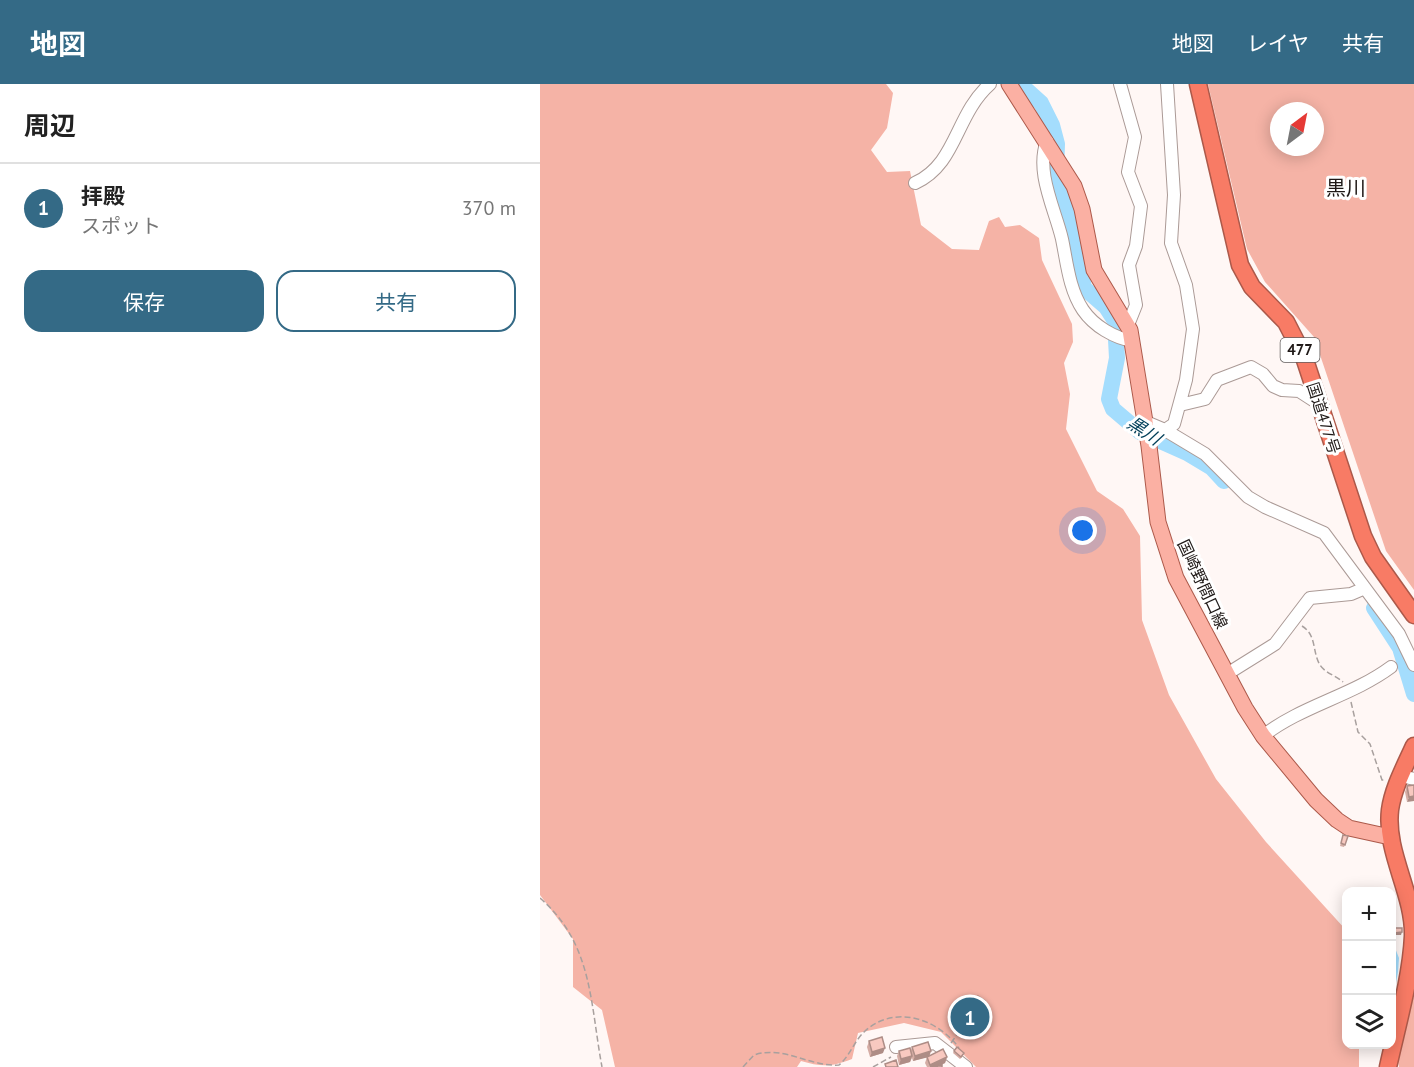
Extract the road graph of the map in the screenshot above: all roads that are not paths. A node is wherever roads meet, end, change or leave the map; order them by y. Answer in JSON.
{"nodes":[{"id":1,"x":990,"y":84,"type":"edge"},
{"id":2,"x":1009,"y":84,"type":"edge"},
{"id":3,"x":1120,"y":84,"type":"edge"},
{"id":4,"x":1167,"y":84,"type":"edge"},
{"id":5,"x":1198,"y":84,"type":"edge"},
{"id":6,"x":1047,"y":141,"type":"junction"},
{"id":7,"x":915,"y":183,"type":"dead end"},
{"id":8,"x":1128,"y":335,"type":"junction"},
{"id":9,"x":1319,"y":404,"type":"junction"},
{"id":10,"x":1180,"y":405,"type":"junction"},
{"id":11,"x":1146,"y":426,"type":"junction"},
{"id":12,"x":1165,"y":430,"type":"junction"},
{"id":13,"x":1365,"y":588,"type":"junction"},
{"id":14,"x":1414,"y":615,"type":"edge"},
{"id":15,"x":1414,"y":665,"type":"edge"},
{"id":16,"x":1391,"y":667,"type":"dead end"},
{"id":17,"x":1227,"y":674,"type":"junction"},
{"id":18,"x":1263,"y":736,"type":"junction"},
{"id":19,"x":1414,"y":746,"type":"edge"},
{"id":20,"x":1408,"y":778,"type":"edge"},
{"id":21,"x":1390,"y":837,"type":"junction"},
{"id":22,"x":1414,"y":934,"type":"edge"},
{"id":23,"x":901,"y":1046,"type":"road end"},
{"id":24,"x":966,"y":1067,"type":"edge"},
{"id":25,"x":1388,"y":1067,"type":"edge"}],
"edges":[{"from":1,"to":7,"type":"street"},
{"from":2,"to":6,"type":"main road","name":"国崎野間口線"},
{"from":3,"to":8,"type":"street"},
{"from":4,"to":10,"type":"street"},
{"from":5,"to":9,"type":"highway","name":"国道477号","number":"477"},
{"from":6,"to":8,"type":"main road","name":"国崎野間口線"},
{"from":6,"to":8,"type":"street"},
{"from":8,"to":11,"type":"main road","name":"国崎野間口線"},
{"from":9,"to":10,"type":"street"},
{"from":9,"to":14,"type":"highway","name":"国道477号","number":"477"},
{"from":10,"to":12,"type":"street"},
{"from":11,"to":12,"type":"street"},
{"from":11,"to":17,"type":"main road","name":"国崎野間口線"},
{"from":12,"to":13,"type":"street"},
{"from":13,"to":15,"type":"street"},
{"from":13,"to":17,"type":"street"},
{"from":16,"to":18,"type":"street"},
{"from":17,"to":18,"type":"main road","name":"国崎野間口線"},
{"from":18,"to":21,"type":"main road","name":"国崎野間口線"},
{"from":19,"to":20,"type":"highway"},
{"from":20,"to":21,"type":"highway"},
{"from":21,"to":22,"type":"highway"},
{"from":22,"to":25,"type":"highway"},
{"from":23,"to":24,"type":"street"}]}
